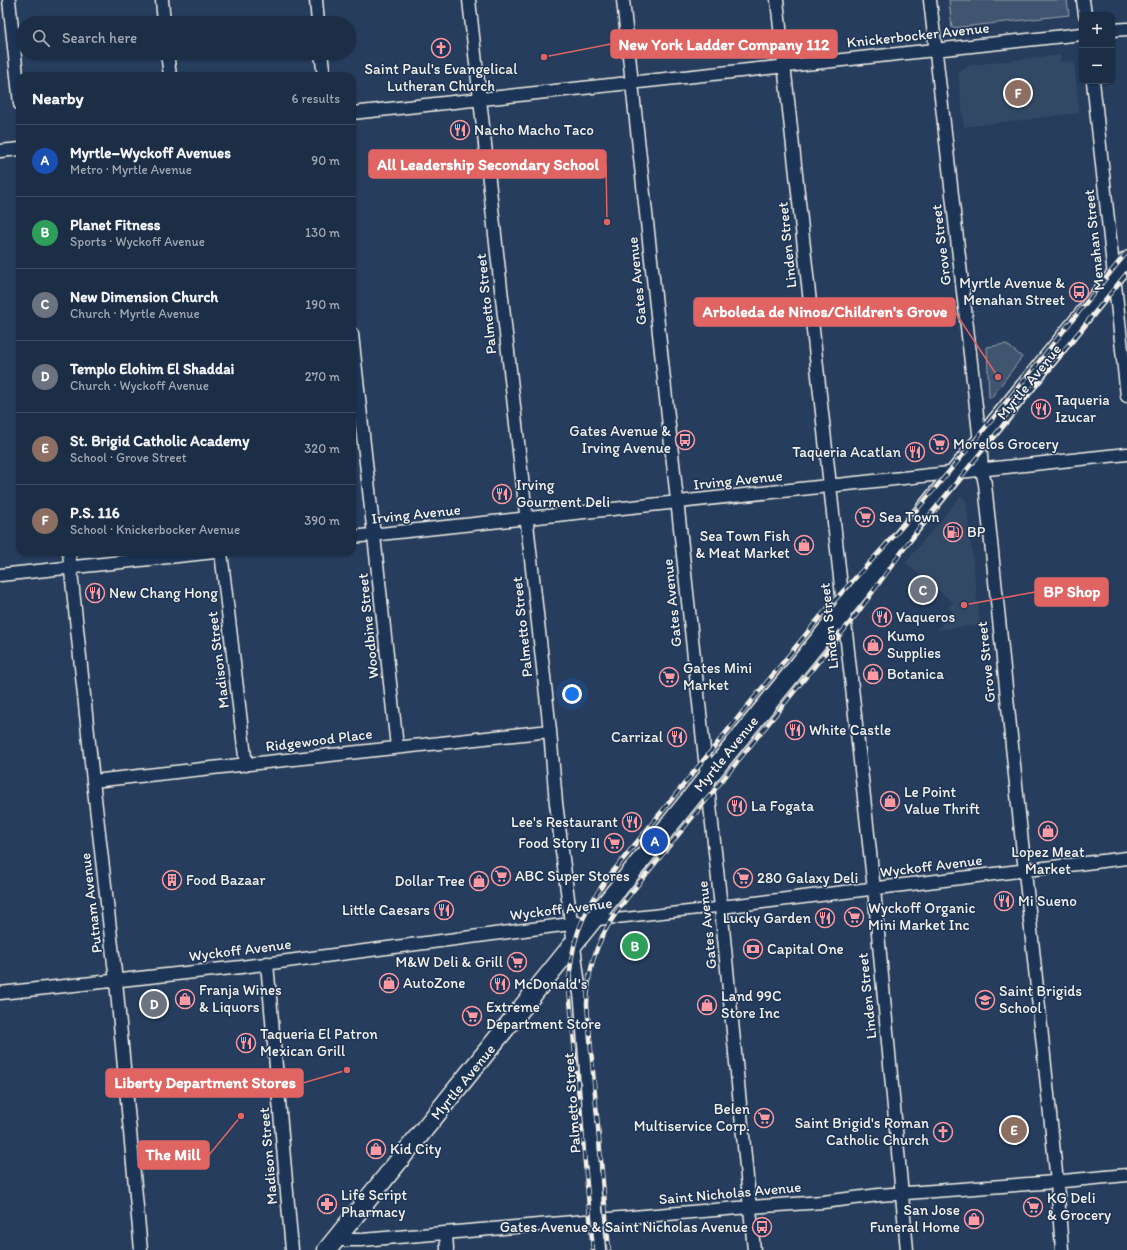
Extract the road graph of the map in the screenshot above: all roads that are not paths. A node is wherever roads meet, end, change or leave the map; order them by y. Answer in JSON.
{"nodes":[{"id":1,"x":9,"y":0,"type":"edge"},
{"id":2,"x":162,"y":0,"type":"edge"},
{"id":3,"x":316,"y":0,"type":"edge"},
{"id":4,"x":469,"y":0,"type":"edge"},
{"id":5,"x":623,"y":0,"type":"edge"},
{"id":6,"x":776,"y":0,"type":"edge"},
{"id":7,"x":930,"y":0,"type":"edge"},
{"id":8,"x":1083,"y":0,"type":"edge"},
{"id":9,"x":1085,"y":12,"type":"edge"},
{"id":10,"x":163,"y":16,"type":"edge"},
{"id":11,"x":317,"y":16,"type":"edge"},
{"id":12,"x":1127,"y":29,"type":"edge"},
{"id":13,"x":1115,"y":30,"type":"edge"},
{"id":14,"x":1079,"y":34,"type":"edge"},
{"id":15,"x":935,"y":49,"type":"junction"},
{"id":16,"x":168,"y":60,"type":"edge"},
{"id":17,"x":322,"y":60,"type":"edge"},
{"id":18,"x":784,"y":66,"type":"junction"},
{"id":19,"x":17,"y":72,"type":"edge"},
{"id":20,"x":169,"y":72,"type":"edge"},
{"id":21,"x":323,"y":72,"type":"edge"},
{"id":22,"x":632,"y":82,"type":"junction"},
{"id":23,"x":1093,"y":84,"type":"edge"},
{"id":24,"x":480,"y":99,"type":"junction"},
{"id":25,"x":356,"y":113,"type":"edge"},
{"id":26,"x":16,"y":149,"type":"edge"},
{"id":27,"x":0,"y":151,"type":"edge"},
{"id":28,"x":1127,"y":261,"type":"edge"},
{"id":29,"x":1115,"y":277,"type":"junction"},
{"id":30,"x":356,"y":371,"type":"edge"},
{"id":31,"x":1127,"y":396,"type":"edge"},
{"id":32,"x":980,"y":442,"type":"junction"},
{"id":33,"x":1127,"y":454,"type":"edge"},
{"id":34,"x":982,"y":470,"type":"junction"},
{"id":35,"x":954,"y":473,"type":"junction"},
{"id":36,"x":830,"y":486,"type":"junction"},
{"id":37,"x":678,"y":502,"type":"junction"},
{"id":38,"x":526,"y":519,"type":"junction"},
{"id":39,"x":374,"y":535,"type":"junction"},
{"id":40,"x":356,"y":537,"type":"edge"},
{"id":41,"x":69,"y":556,"type":"edge"},
{"id":42,"x":179,"y":556,"type":"edge"},
{"id":43,"x":222,"y":556,"type":"edge"},
{"id":44,"x":70,"y":568,"type":"junction"},
{"id":45,"x":0,"y":575,"type":"edge"},
{"id":46,"x":843,"y":610,"type":"junction"},
{"id":47,"x":550,"y":731,"type":"junction"},
{"id":48,"x":397,"y":747,"type":"junction"},
{"id":49,"x":246,"y":765,"type":"junction"},
{"id":50,"x":707,"y":778,"type":"junction"},
{"id":51,"x":93,"y":781,"type":"junction"},
{"id":52,"x":1127,"y":858,"type":"edge"},
{"id":53,"x":1025,"y":871,"type":"junction"},
{"id":54,"x":874,"y":889,"type":"junction"},
{"id":55,"x":721,"y":906,"type":"junction"},
{"id":56,"x":591,"y":921,"type":"junction"},
{"id":57,"x":571,"y":924,"type":"junction"},
{"id":58,"x":573,"y":944,"type":"junction"},
{"id":59,"x":267,"y":963,"type":"junction"},
{"id":60,"x":116,"y":981,"type":"junction"},
{"id":61,"x":0,"y":993,"type":"edge"},
{"id":62,"x":1127,"y":1175,"type":"edge"},
{"id":63,"x":1057,"y":1182,"type":"junction"},
{"id":64,"x":902,"y":1194,"type":"junction"},
{"id":65,"x":750,"y":1207,"type":"junction"},
{"id":66,"x":596,"y":1221,"type":"junction"},
{"id":67,"x":446,"y":1233,"type":"junction"},
{"id":68,"x":332,"y":1245,"type":"edge"},
{"id":69,"x":142,"y":1250,"type":"edge"},
{"id":70,"x":292,"y":1250,"type":"edge"},
{"id":71,"x":447,"y":1250,"type":"edge"},
{"id":72,"x":599,"y":1250,"type":"edge"},
{"id":73,"x":754,"y":1250,"type":"edge"},
{"id":74,"x":907,"y":1250,"type":"edge"},
{"id":75,"x":1062,"y":1250,"type":"edge"}],
"edges":[{"from":1,"to":19,"type":"street"},
{"from":2,"to":10,"type":"street"},
{"from":3,"to":11,"type":"street"},
{"from":4,"to":24,"type":"street","name":"Palmetto Street"},
{"from":5,"to":22,"type":"street","name":"Gates Avenue"},
{"from":6,"to":18,"type":"street","name":"Linden Street"},
{"from":7,"to":15,"type":"street","name":"Grove Street"},
{"from":8,"to":9,"type":"street"},
{"from":12,"to":13,"type":"street"},
{"from":14,"to":15,"type":"street","name":"Knickerbocker Avenue"},
{"from":15,"to":18,"type":"street","name":"Knickerbocker Avenue"},
{"from":15,"to":32,"type":"street","name":"Grove Street"},
{"from":16,"to":20,"type":"street"},
{"from":17,"to":21,"type":"street"},
{"from":18,"to":22,"type":"street","name":"Knickerbocker Avenue"},
{"from":18,"to":36,"type":"street","name":"Linden Street"},
{"from":22,"to":24,"type":"street","name":"Knickerbocker Avenue"},
{"from":22,"to":37,"type":"street","name":"Gates Avenue"},
{"from":23,"to":29,"type":"street","name":"Menahan Street"},
{"from":24,"to":25,"type":"street","name":"Knickerbocker Avenue"},
{"from":24,"to":38,"type":"street","name":"Palmetto Street"},
{"from":26,"to":27,"type":"street"},
{"from":28,"to":29,"type":"main road","name":"Myrtle Avenue"},
{"from":29,"to":31,"type":"street","name":"Menahan Street"},
{"from":29,"to":32,"type":"main road","name":"Myrtle Avenue"},
{"from":30,"to":39,"type":"street","name":"Woodbine Street"},
{"from":32,"to":34,"type":"street","name":"Grove Street"},
{"from":32,"to":35,"type":"main road","name":"Myrtle Avenue"},
{"from":33,"to":34,"type":"street","name":"Irving Avenue"},
{"from":34,"to":35,"type":"street","name":"Irving Avenue"},
{"from":34,"to":53,"type":"street","name":"Grove Street"},
{"from":35,"to":36,"type":"street","name":"Irving Avenue"},
{"from":35,"to":46,"type":"main road","name":"Myrtle Avenue"},
{"from":36,"to":37,"type":"street","name":"Irving Avenue"},
{"from":36,"to":46,"type":"street","name":"Linden Street"},
{"from":37,"to":38,"type":"street","name":"Irving Avenue"},
{"from":37,"to":50,"type":"street","name":"Gates Avenue"},
{"from":38,"to":39,"type":"street","name":"Irving Avenue"},
{"from":38,"to":47,"type":"street","name":"Palmetto Street"},
{"from":39,"to":40,"type":"street","name":"Irving Avenue"},
{"from":39,"to":48,"type":"street","name":"Woodbine Street"},
{"from":41,"to":44,"type":"street","name":"Putnam Avenue"},
{"from":42,"to":44,"type":"street"},
{"from":43,"to":49,"type":"street","name":"Madison Street"},
{"from":44,"to":45,"type":"street"},
{"from":44,"to":51,"type":"street","name":"Putnam Avenue"},
{"from":46,"to":50,"type":"main road","name":"Myrtle Avenue"},
{"from":46,"to":54,"type":"street","name":"Linden Street"},
{"from":47,"to":48,"type":"street","name":"Ridgewood Place"},
{"from":47,"to":57,"type":"street","name":"Palmetto Street"},
{"from":48,"to":49,"type":"street","name":"Ridgewood Place"},
{"from":49,"to":51,"type":"street","name":"Ridgewood Place"},
{"from":50,"to":55,"type":"street","name":"Gates Avenue"},
{"from":50,"to":56,"type":"main road","name":"Myrtle Avenue"},
{"from":51,"to":60,"type":"street","name":"Putnam Avenue"},
{"from":52,"to":53,"type":"street","name":"Wyckoff Avenue"},
{"from":53,"to":54,"type":"street","name":"Wyckoff Avenue"},
{"from":53,"to":63,"type":"street","name":"Grove Street"},
{"from":54,"to":55,"type":"street","name":"Wyckoff Avenue"},
{"from":54,"to":64,"type":"street","name":"Linden Street"},
{"from":55,"to":56,"type":"street","name":"Wyckoff Avenue"},
{"from":55,"to":65,"type":"street","name":"Gates Avenue"},
{"from":56,"to":57,"type":"street","name":"Wyckoff Avenue"},
{"from":56,"to":58,"type":"main road","name":"Myrtle Avenue"},
{"from":57,"to":58,"type":"street","name":"Palmetto Street"},
{"from":57,"to":59,"type":"street","name":"Wyckoff Avenue"},
{"from":58,"to":66,"type":"street","name":"Palmetto Street"},
{"from":58,"to":68,"type":"main road","name":"Myrtle Avenue"},
{"from":59,"to":60,"type":"street","name":"Wyckoff Avenue"},
{"from":59,"to":70,"type":"street","name":"Madison Street"},
{"from":60,"to":61,"type":"street","name":"Wyckoff Avenue"},
{"from":60,"to":69,"type":"street","name":"Putnam Avenue"},
{"from":62,"to":63,"type":"street","name":"Saint Nicholas Avenue"},
{"from":63,"to":64,"type":"street","name":"Saint Nicholas Avenue"},
{"from":63,"to":75,"type":"street","name":"Grove Street"},
{"from":64,"to":65,"type":"street","name":"Saint Nicholas Avenue"},
{"from":64,"to":74,"type":"street","name":"Linden Street"},
{"from":65,"to":66,"type":"street","name":"Saint Nicholas Avenue"},
{"from":65,"to":73,"type":"street","name":"Gates Avenue"},
{"from":66,"to":67,"type":"street","name":"Saint Nicholas Avenue"},
{"from":66,"to":72,"type":"street","name":"Palmetto Street"},
{"from":67,"to":68,"type":"street","name":"Saint Nicholas Avenue"},
{"from":67,"to":71,"type":"street"}]}
